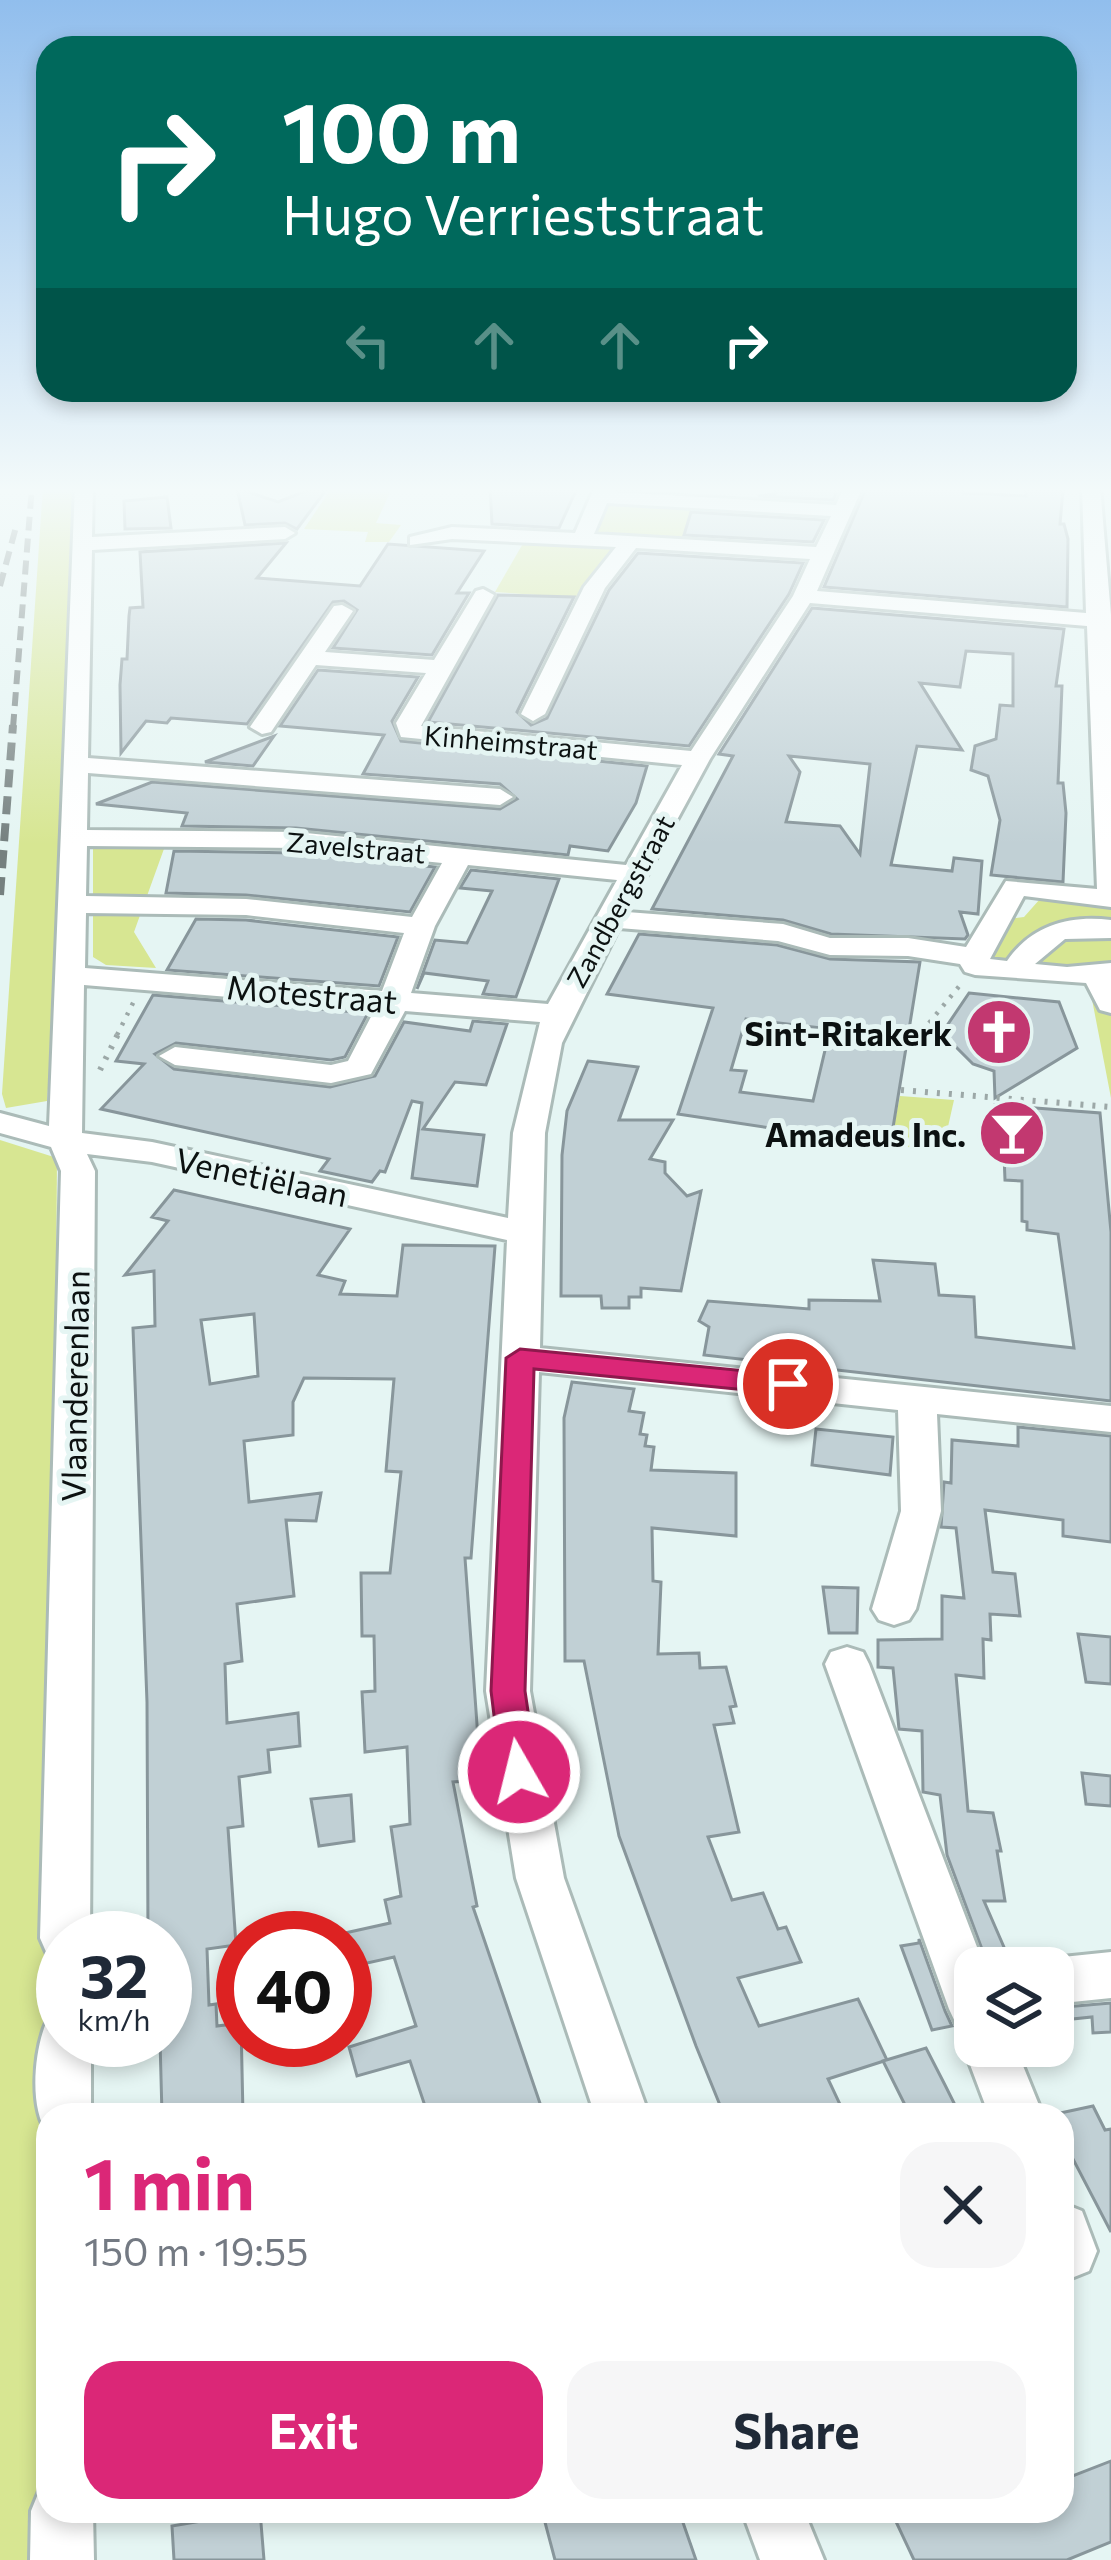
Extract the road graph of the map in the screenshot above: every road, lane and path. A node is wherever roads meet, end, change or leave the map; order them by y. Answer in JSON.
{"nodes":[{"id":1,"x":82,"y":605,"type":"edge"},
{"id":2,"x":477,"y":605,"type":"edge"},
{"id":3,"x":586,"y":605,"type":"edge"},
{"id":4,"x":798,"y":605,"type":"edge"},
{"id":5,"x":918,"y":605,"type":"edge"},
{"id":6,"x":343,"y":611,"type":"dead end"},
{"id":7,"x":1104,"y":621,"type":"edge"},
{"id":8,"x":310,"y":658,"type":"junction"},
{"id":9,"x":441,"y":667,"type":"junction"},
{"id":10,"x":533,"y":714,"type":"dead end"},
{"id":11,"x":262,"y":727,"type":"dead end"},
{"id":12,"x":160,"y":747,"type":"dead end"},
{"id":13,"x":78,"y":754,"type":"junction"},
{"id":14,"x":698,"y":760,"type":"junction"},
{"id":15,"x":500,"y":797,"type":"dead end"},
{"id":16,"x":75,"y":838,"type":"junction"},
{"id":17,"x":459,"y":856,"type":"junction"},
{"id":18,"x":637,"y":874,"type":"junction"},
{"id":19,"x":1111,"y":878,"type":"edge"},
{"id":20,"x":71,"y":904,"type":"junction"},
{"id":21,"x":1108,"y":910,"type":"edge"},
{"id":22,"x":610,"y":919,"type":"junction"},
{"id":23,"x":421,"y":926,"type":"junction"},
{"id":24,"x":960,"y":956,"type":"junction"},
{"id":25,"x":1015,"y":971,"type":"junction"},
{"id":26,"x":1091,"y":973,"type":"edge"},
{"id":27,"x":67,"y":975,"type":"junction"},
{"id":28,"x":145,"y":979,"type":"junction"},
{"id":29,"x":392,"y":999,"type":"junction"},
{"id":30,"x":1111,"y":1004,"type":"edge"},
{"id":31,"x":557,"y":1014,"type":"junction"},
{"id":32,"x":175,"y":1056,"type":"dead end"},
{"id":33,"x":901,"y":1090,"type":"dead end"},
{"id":34,"x":65,"y":1097,"type":"junction"},
{"id":35,"x":1111,"y":1107,"type":"edge"},
{"id":36,"x":0,"y":1124,"type":"edge"},
{"id":37,"x":65,"y":1141,"type":"junction"},
{"id":38,"x":524,"y":1229,"type":"junction"},
{"id":39,"x":520,"y":1358,"type":"junction"},
{"id":40,"x":917,"y":1399,"type":"junction"},
{"id":41,"x":1111,"y":1419,"type":"edge"},
{"id":42,"x":894,"y":1609,"type":"dead end"},
{"id":43,"x":848,"y":1664,"type":"dead end"},
{"id":44,"x":65,"y":1911,"type":"edge"},
{"id":45,"x":954,"y":1947,"type":"edge"},
{"id":46,"x":1111,"y":1976,"type":"edge"},
{"id":47,"x":1074,"y":1979,"type":"edge"},
{"id":48,"x":65,"y":2067,"type":"edge"},
{"id":49,"x":997,"y":2067,"type":"edge"},
{"id":50,"x":64,"y":2103,"type":"edge"},
{"id":51,"x":618,"y":2103,"type":"edge"},
{"id":52,"x":1011,"y":2103,"type":"edge"},
{"id":53,"x":62,"y":2523,"type":"edge"},
{"id":54,"x":778,"y":2523,"type":"edge"},
{"id":55,"x":62,"y":2560,"type":"edge"},
{"id":56,"x":792,"y":2560,"type":"edge"}],
"edges":[{"from":1,"to":13,"type":"street","name":"Vlaanderenlaan"},
{"from":2,"to":9,"type":"street","name":"Kinheimstraat"},
{"from":3,"to":10,"type":"street"},
{"from":4,"to":14,"type":"street","name":"Zandbergstraat"},
{"from":5,"to":7,"type":"street"},
{"from":6,"to":8,"type":"street"},
{"from":7,"to":19,"type":"street"},
{"from":8,"to":9,"type":"street"},
{"from":8,"to":11,"type":"street"},
{"from":9,"to":14,"type":"street","name":"Kinheimstraat"},
{"from":12,"to":13,"type":"street"},
{"from":13,"to":15,"type":"street"},
{"from":13,"to":16,"type":"street","name":"Vlaanderenlaan"},
{"from":14,"to":18,"type":"street","name":"Zandbergstraat"},
{"from":16,"to":17,"type":"street","name":"Zavelstraat"},
{"from":16,"to":20,"type":"street","name":"Vlaanderenlaan"},
{"from":17,"to":18,"type":"street","name":"Zavelstraat"},
{"from":17,"to":23,"type":"street"},
{"from":18,"to":22,"type":"street","name":"Zandbergstraat"},
{"from":19,"to":21,"type":"street"},
{"from":20,"to":23,"type":"street"},
{"from":20,"to":27,"type":"street","name":"Vlaanderenlaan"},
{"from":21,"to":24,"type":"street"},
{"from":21,"to":25,"type":"street"},
{"from":21,"to":26,"type":"street"},
{"from":22,"to":24,"type":"street"},
{"from":22,"to":31,"type":"street","name":"Zandbergstraat"},
{"from":23,"to":29,"type":"street"},
{"from":24,"to":25,"type":"street"},
{"from":25,"to":26,"type":"street"},
{"from":26,"to":30,"type":"street"},
{"from":27,"to":28,"type":"street","name":"Motestraat"},
{"from":27,"to":34,"type":"street","name":"Vlaanderenlaan"},
{"from":28,"to":29,"type":"street","name":"Motestraat"},
{"from":28,"to":34,"type":"path"},
{"from":29,"to":31,"type":"street","name":"Motestraat"},
{"from":29,"to":32,"type":"street"},
{"from":31,"to":38,"type":"street","name":"Zandbergstraat"},
{"from":33,"to":35,"type":"path"},
{"from":34,"to":37,"type":"street","name":"Vlaanderenlaan"},
{"from":36,"to":37,"type":"street","name":"Venetiëlaan"},
{"from":37,"to":38,"type":"street","name":"Venetiëlaan"},
{"from":37,"to":44,"type":"street","name":"Vlaanderenlaan"},
{"from":38,"to":39,"type":"street","name":"Zandbergstraat"},
{"from":39,"to":40,"type":"street"},
{"from":39,"to":51,"type":"street","name":"Zandbergstraat"},
{"from":40,"to":41,"type":"street"},
{"from":40,"to":42,"type":"street"},
{"from":43,"to":45,"type":"street"},
{"from":46,"to":47,"type":"street"},
{"from":48,"to":50,"type":"street"},
{"from":49,"to":52,"type":"street"},
{"from":53,"to":55,"type":"street"},
{"from":54,"to":56,"type":"street"}]}
